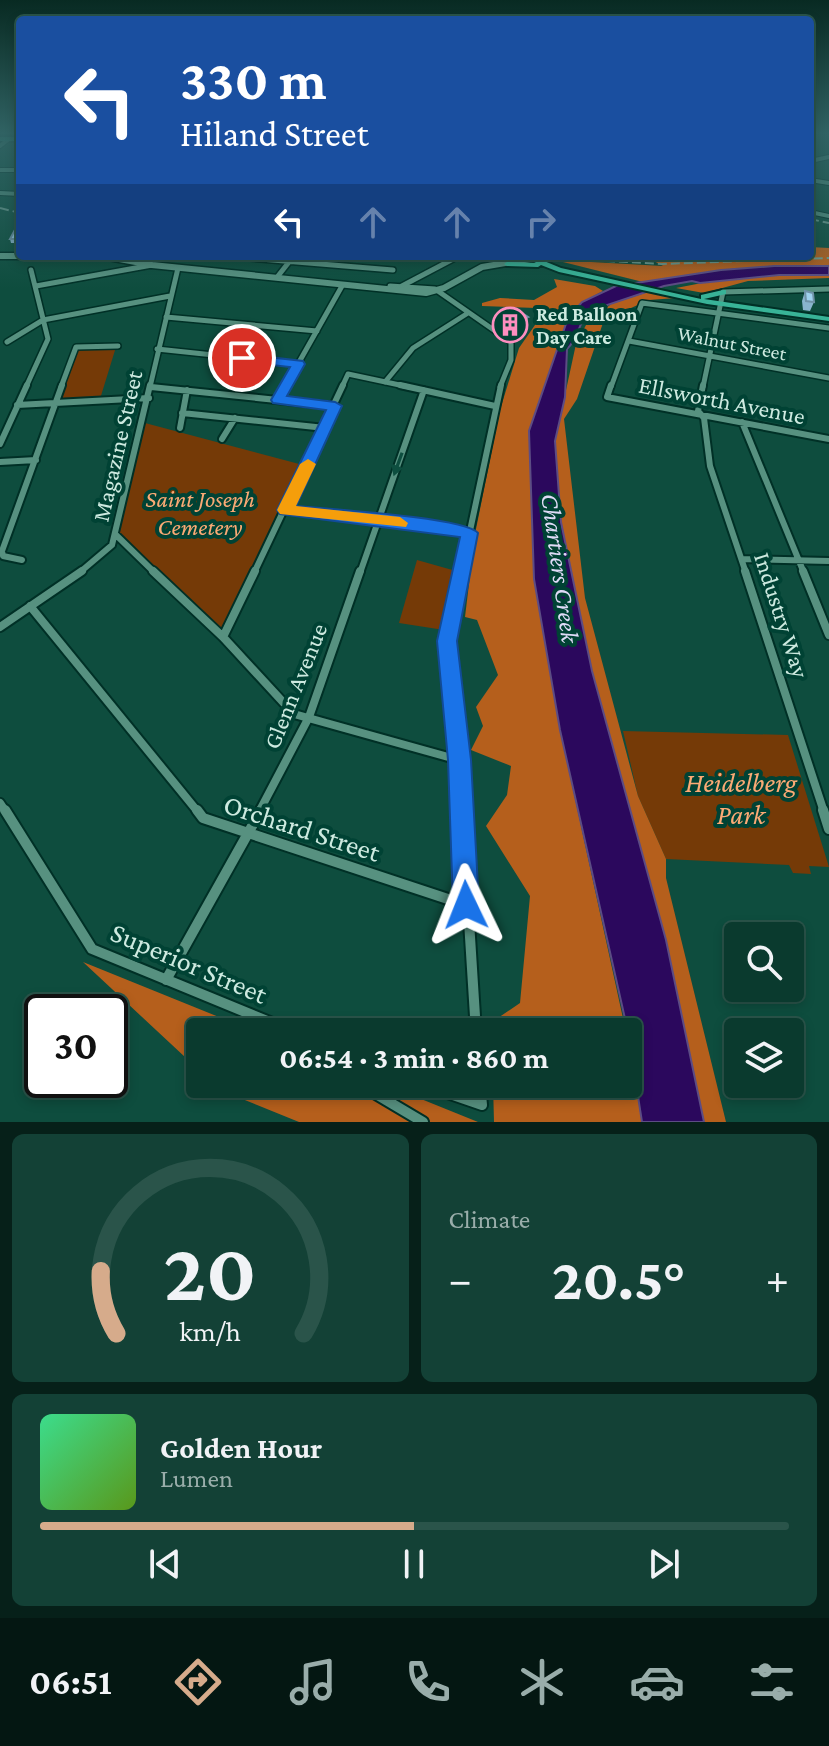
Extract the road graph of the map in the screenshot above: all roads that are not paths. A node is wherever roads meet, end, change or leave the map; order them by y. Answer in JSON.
{"nodes":[{"id":1,"x":120,"y":260,"type":"edge"},
{"id":2,"x":136,"y":260,"type":"edge"},
{"id":3,"x":268,"y":260,"type":"edge"},
{"id":4,"x":451,"y":260,"type":"edge"},
{"id":5,"x":513,"y":260,"type":"edge"},
{"id":6,"x":520,"y":260,"type":"edge"},
{"id":7,"x":537,"y":260,"type":"edge"},
{"id":8,"x":541,"y":260,"type":"edge"},
{"id":9,"x":289,"y":262,"type":"junction"},
{"id":10,"x":133,"y":263,"type":"junction"},
{"id":11,"x":509,"y":263,"type":"junction"},
{"id":12,"x":152,"y":265,"type":"junction"},
{"id":13,"x":551,"y":267,"type":"junction"},
{"id":14,"x":178,"y":268,"type":"junction"},
{"id":15,"x":31,"y":270,"type":"dead end"},
{"id":16,"x":393,"y":270,"type":"dead end"},
{"id":17,"x":278,"y":276,"type":"junction"},
{"id":18,"x":599,"y":277,"type":"junction"},
{"id":19,"x":312,"y":283,"type":"junction"},
{"id":20,"x":36,"y":286,"type":"junction"},
{"id":21,"x":342,"y":286,"type":"junction"},
{"id":22,"x":400,"y":287,"type":"junction"},
{"id":23,"x":829,"y":289,"type":"edge"},
{"id":24,"x":437,"y":291,"type":"junction"},
{"id":25,"x":170,"y":296,"type":"junction"},
{"id":26,"x":722,"y":302,"type":"junction"},
{"id":27,"x":468,"y":313,"type":"junction"},
{"id":28,"x":166,"y":317,"type":"junction"},
{"id":29,"x":829,"y":319,"type":"edge"},
{"id":30,"x":43,"y":320,"type":"junction"},
{"id":31,"x":829,"y":328,"type":"edge"},
{"id":32,"x":317,"y":331,"type":"junction"},
{"id":33,"x":629,"y":341,"type":"junction"},
{"id":34,"x":7,"y":342,"type":"dead end"},
{"id":35,"x":118,"y":346,"type":"dead end"},
{"id":36,"x":157,"y":349,"type":"junction"},
{"id":37,"x":710,"y":356,"type":"junction"},
{"id":38,"x":298,"y":364,"type":"junction"},
{"id":39,"x":829,"y":378,"type":"edge"},
{"id":40,"x":385,"y":382,"type":"junction"},
{"id":41,"x":151,"y":387,"type":"junction"},
{"id":42,"x":187,"y":390,"type":"junction"},
{"id":43,"x":424,"y":390,"type":"junction"},
{"id":44,"x":149,"y":398,"type":"junction"},
{"id":45,"x":278,"y":400,"type":"junction"},
{"id":46,"x":56,"y":403,"type":"junction"},
{"id":47,"x":17,"y":405,"type":"junction"},
{"id":48,"x":335,"y":406,"type":"junction"},
{"id":49,"x":495,"y":406,"type":"junction"},
{"id":50,"x":182,"y":413,"type":"junction"},
{"id":51,"x":700,"y":414,"type":"junction"},
{"id":52,"x":235,"y":418,"type":"junction"},
{"id":53,"x":742,"y":422,"type":"junction"},
{"id":54,"x":180,"y":428,"type":"dead end"},
{"id":55,"x":325,"y":428,"type":"junction"},
{"id":56,"x":222,"y":439,"type":"dead end"},
{"id":57,"x":829,"y":439,"type":"edge"},
{"id":58,"x":0,"y":444,"type":"edge"},
{"id":59,"x":36,"y":460,"type":"junction"},
{"id":60,"x":0,"y":462,"type":"edge"},
{"id":61,"x":286,"y":510,"type":"junction"},
{"id":62,"x":377,"y":521,"type":"junction"},
{"id":63,"x":469,"y":533,"type":"junction"},
{"id":64,"x":115,"y":534,"type":"junction"},
{"id":65,"x":743,"y":559,"type":"junction"},
{"id":66,"x":22,"y":560,"type":"dead end"},
{"id":67,"x":799,"y":560,"type":"junction"},
{"id":68,"x":829,"y":561,"type":"edge"},
{"id":69,"x":30,"y":606,"type":"junction"},
{"id":70,"x":0,"y":627,"type":"edge"},
{"id":71,"x":829,"y":635,"type":"edge"},
{"id":72,"x":223,"y":637,"type":"junction"},
{"id":73,"x":309,"y":717,"type":"junction"},
{"id":74,"x":459,"y":760,"type":"junction"},
{"id":75,"x":0,"y":803,"type":"edge"},
{"id":76,"x":829,"y":829,"type":"edge"},
{"id":77,"x":248,"y":834,"type":"junction"},
{"id":78,"x":466,"y":905,"type":"junction"},
{"id":79,"x":166,"y":980,"type":"junction"},
{"id":80,"x":260,"y":1018,"type":"edge"},
{"id":81,"x":475,"y":1018,"type":"edge"},
{"id":82,"x":383,"y":1098,"type":"edge"},
{"id":83,"x":462,"y":1098,"type":"edge"},
{"id":84,"x":481,"y":1098,"type":"edge"},
{"id":85,"x":423,"y":1122,"type":"edge"}],
"edges":[{"from":1,"to":10,"type":"street"},
{"from":2,"to":10,"type":"street"},
{"from":3,"to":9,"type":"street"},
{"from":4,"to":22,"type":"street"},
{"from":5,"to":11,"type":"main road"},
{"from":6,"to":11,"type":"street"},
{"from":7,"to":13,"type":"main road"},
{"from":8,"to":18,"type":"main road"},
{"from":9,"to":16,"type":"street"},
{"from":9,"to":17,"type":"street"},
{"from":10,"to":12,"type":"street"},
{"from":11,"to":13,"type":"main road"},
{"from":11,"to":24,"type":"street"},
{"from":12,"to":14,"type":"street"},
{"from":12,"to":20,"type":"street"},
{"from":13,"to":18,"type":"main road"},
{"from":14,"to":17,"type":"street"},
{"from":14,"to":25,"type":"street","name":"Magazine Street"},
{"from":15,"to":20,"type":"street"},
{"from":17,"to":19,"type":"street"},
{"from":18,"to":26,"type":"main road"},
{"from":18,"to":26,"type":"main road"},
{"from":19,"to":21,"type":"street"},
{"from":19,"to":22,"type":"street"},
{"from":20,"to":30,"type":"street"},
{"from":21,"to":24,"type":"street"},
{"from":21,"to":32,"type":"street"},
{"from":22,"to":24,"type":"street"},
{"from":23,"to":26,"type":"street"},
{"from":24,"to":27,"type":"street"},
{"from":25,"to":28,"type":"street","name":"Magazine Street"},
{"from":25,"to":30,"type":"street"},
{"from":26,"to":29,"type":"main road"},
{"from":26,"to":31,"type":"street"},
{"from":26,"to":33,"type":"street"},
{"from":26,"to":37,"type":"street"},
{"from":27,"to":40,"type":"street"},
{"from":27,"to":49,"type":"street"},
{"from":28,"to":32,"type":"street"},
{"from":28,"to":36,"type":"street","name":"Magazine Street"},
{"from":30,"to":34,"type":"street"},
{"from":30,"to":47,"type":"street"},
{"from":32,"to":38,"type":"street"},
{"from":33,"to":37,"type":"street","name":"Walnut Street"},
{"from":33,"to":51,"type":"street","name":"Ellsworth Avenue"},
{"from":35,"to":46,"type":"street"},
{"from":36,"to":38,"type":"street"},
{"from":36,"to":41,"type":"street","name":"Magazine Street"},
{"from":37,"to":39,"type":"street","name":"Walnut Street"},
{"from":37,"to":51,"type":"street"},
{"from":38,"to":45,"type":"street"},
{"from":40,"to":43,"type":"street"},
{"from":40,"to":48,"type":"street"},
{"from":41,"to":42,"type":"street"},
{"from":41,"to":44,"type":"street","name":"Magazine Street"},
{"from":42,"to":45,"type":"street"},
{"from":42,"to":50,"type":"street"},
{"from":43,"to":49,"type":"street"},
{"from":43,"to":62,"type":"street","name":"Glenn Avenue","one_way":true},
{"from":44,"to":46,"type":"street"},
{"from":44,"to":64,"type":"street","name":"Magazine Street"},
{"from":45,"to":48,"type":"street"},
{"from":46,"to":47,"type":"street"},
{"from":46,"to":59,"type":"street"},
{"from":47,"to":58,"type":"street"},
{"from":48,"to":55,"type":"street"},
{"from":49,"to":63,"type":"street"},
{"from":50,"to":52,"type":"street"},
{"from":50,"to":54,"type":"street"},
{"from":51,"to":53,"type":"street","name":"Ellsworth Avenue"},
{"from":51,"to":65,"type":"street","name":"Industry Way"},
{"from":52,"to":55,"type":"street"},
{"from":52,"to":56,"type":"street"},
{"from":53,"to":57,"type":"street","name":"Ellsworth Avenue"},
{"from":53,"to":67,"type":"street"},
{"from":55,"to":61,"type":"street"},
{"from":59,"to":60,"type":"street"},
{"from":59,"to":66,"type":"street"},
{"from":61,"to":62,"type":"street"},
{"from":61,"to":72,"type":"street"},
{"from":62,"to":63,"type":"street"},
{"from":62,"to":73,"type":"street","name":"Glenn Avenue"},
{"from":63,"to":74,"type":"street"},
{"from":64,"to":69,"type":"street","name":"Magazine Street"},
{"from":64,"to":72,"type":"street"},
{"from":65,"to":67,"type":"street"},
{"from":65,"to":76,"type":"street","name":"Industry Way"},
{"from":67,"to":68,"type":"street"},
{"from":67,"to":71,"type":"street"},
{"from":69,"to":70,"type":"street","name":"Magazine Street"},
{"from":69,"to":77,"type":"street","name":"Orchard Street"},
{"from":72,"to":73,"type":"street"},
{"from":73,"to":74,"type":"street"},
{"from":73,"to":77,"type":"street","name":"Glenn Avenue"},
{"from":74,"to":78,"type":"street"},
{"from":75,"to":79,"type":"street","name":"Superior Street"},
{"from":77,"to":78,"type":"street","name":"Orchard Street"},
{"from":77,"to":79,"type":"street","name":"Glenn Avenue"},
{"from":78,"to":81,"type":"street"},
{"from":79,"to":80,"type":"street","name":"Superior Street"},
{"from":82,"to":85,"type":"street"},
{"from":83,"to":84,"type":"street"}]}
